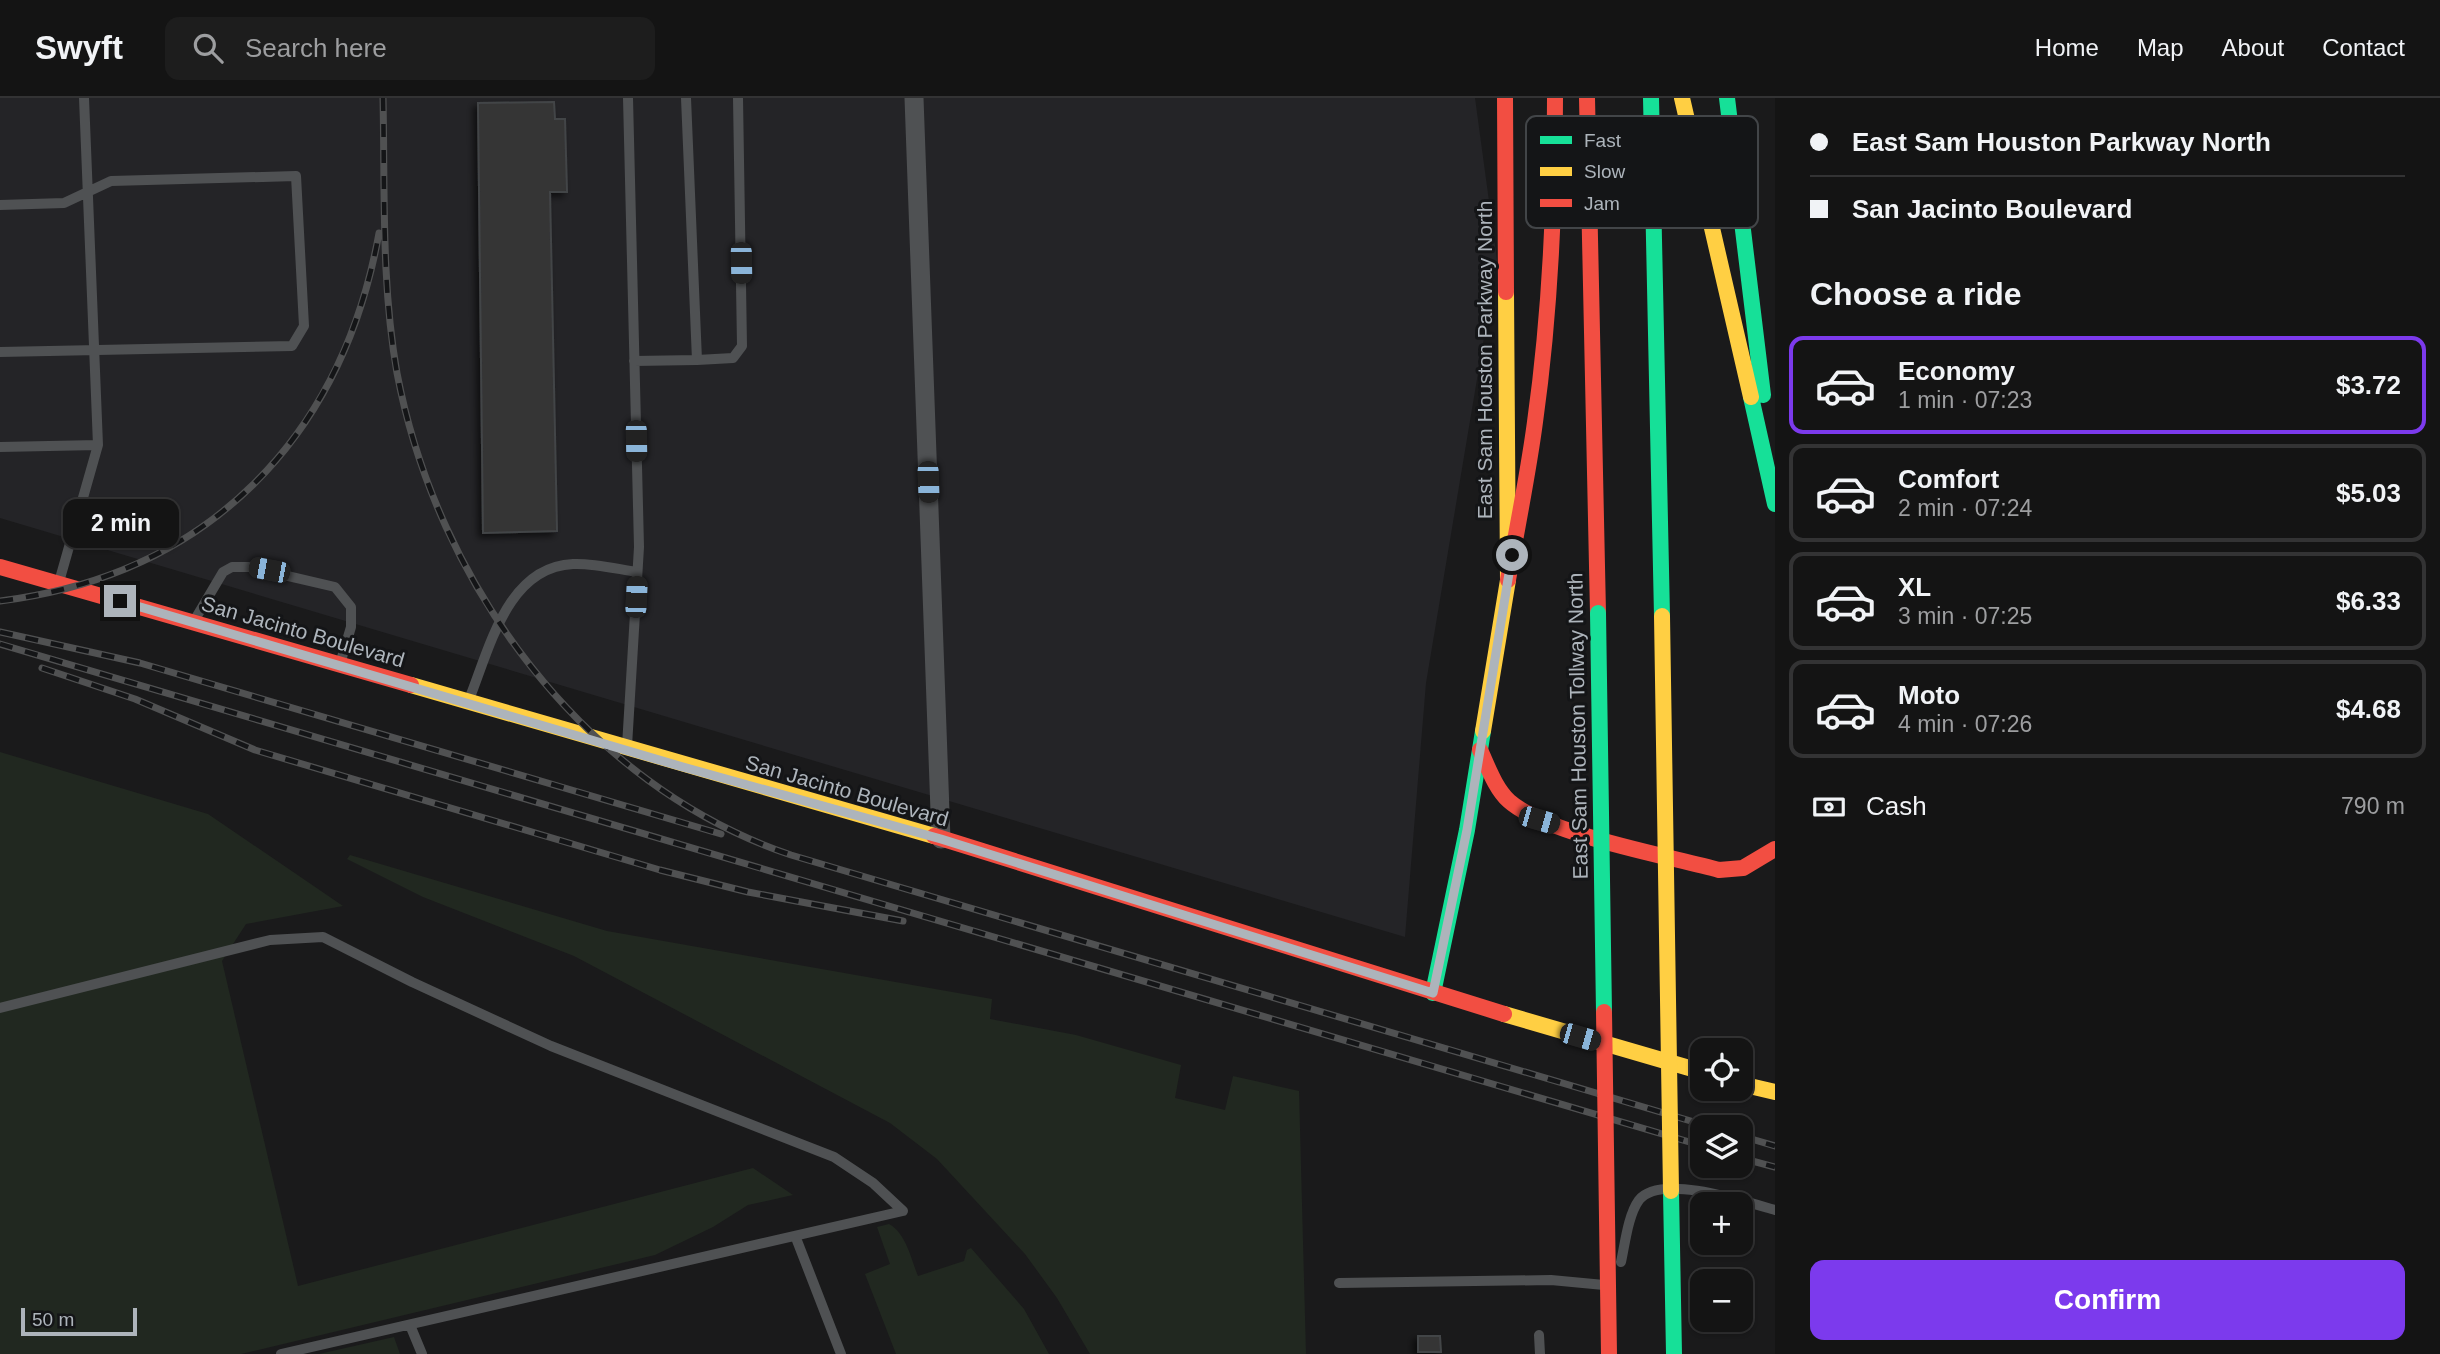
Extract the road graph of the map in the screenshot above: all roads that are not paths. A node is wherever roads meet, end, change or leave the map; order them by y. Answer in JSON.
{"nodes":[{"id":1,"x":84,"y":98,"type":"edge"},
{"id":2,"x":628,"y":98,"type":"edge"},
{"id":3,"x":686,"y":98,"type":"edge"},
{"id":4,"x":738,"y":98,"type":"edge"},
{"id":5,"x":915,"y":98,"type":"edge"},
{"id":6,"x":1505,"y":98,"type":"edge"},
{"id":7,"x":1555,"y":98,"type":"edge"},
{"id":8,"x":1587,"y":98,"type":"edge"},
{"id":9,"x":1651,"y":98,"type":"edge"},
{"id":10,"x":1682,"y":98,"type":"edge"},
{"id":11,"x":1727,"y":98,"type":"edge"},
{"id":12,"x":1555,"y":116,"type":"edge"},
{"id":13,"x":1587,"y":116,"type":"edge"},
{"id":14,"x":1651,"y":116,"type":"edge"},
{"id":15,"x":1686,"y":116,"type":"edge"},
{"id":16,"x":1729,"y":116,"type":"edge"},
{"id":17,"x":88,"y":192,"type":"junction"},
{"id":18,"x":0,"y":205,"type":"edge"},
{"id":19,"x":1552,"y":228,"type":"edge"},
{"id":20,"x":1590,"y":228,"type":"edge"},
{"id":21,"x":1654,"y":228,"type":"edge"},
{"id":22,"x":1712,"y":228,"type":"edge"},
{"id":23,"x":1743,"y":228,"type":"edge"},
{"id":24,"x":94,"y":350,"type":"junction"},
{"id":25,"x":0,"y":352,"type":"edge"},
{"id":26,"x":697,"y":360,"type":"junction"},
{"id":27,"x":634,"y":361,"type":"junction"},
{"id":28,"x":98,"y":445,"type":"junction"},
{"id":29,"x":0,"y":447,"type":"edge"},
{"id":30,"x":1775,"y":490,"type":"edge"},
{"id":31,"x":1775,"y":504,"type":"edge"},
{"id":32,"x":0,"y":568,"type":"edge"},
{"id":33,"x":637,"y":572,"type":"junction"},
{"id":34,"x":1508,"y":580,"type":"junction"},
{"id":35,"x":58,"y":584,"type":"junction"},
{"id":36,"x":194,"y":622,"type":"junction"},
{"id":37,"x":340,"y":664,"type":"junction"},
{"id":38,"x":468,"y":702,"type":"junction"},
{"id":39,"x":626,"y":750,"type":"junction"},
{"id":40,"x":1480,"y":750,"type":"junction"},
{"id":41,"x":941,"y":839,"type":"junction"},
{"id":42,"x":1775,"y":849,"type":"edge"},
{"id":43,"x":1433,"y":993,"type":"junction"},
{"id":44,"x":0,"y":1008,"type":"edge"},
{"id":45,"x":1690,"y":1068,"type":"edge"},
{"id":46,"x":1753,"y":1087,"type":"edge"},
{"id":47,"x":1775,"y":1092,"type":"edge"},
{"id":48,"x":1775,"y":1210,"type":"edge"},
{"id":49,"x":796,"y":1238,"type":"junction"},
{"id":50,"x":1339,"y":1283,"type":"dead end"},
{"id":51,"x":1611,"y":1286,"type":"junction"},
{"id":52,"x":1596,"y":1308,"type":"dead end"},
{"id":53,"x":410,"y":1325,"type":"junction"},
{"id":54,"x":1539,"y":1335,"type":"dead end"},
{"id":55,"x":281,"y":1354,"type":"edge"},
{"id":56,"x":422,"y":1354,"type":"edge"},
{"id":57,"x":841,"y":1354,"type":"edge"},
{"id":58,"x":1540,"y":1354,"type":"edge"},
{"id":59,"x":1609,"y":1354,"type":"edge"},
{"id":60,"x":1674,"y":1354,"type":"edge"}],
"edges":[{"from":1,"to":17,"type":"lane"},
{"from":2,"to":27,"type":"lane"},
{"from":3,"to":26,"type":"lane"},
{"from":4,"to":26,"type":"lane"},
{"from":5,"to":41,"type":"street"},
{"from":6,"to":34,"type":"main road","name":"East Sam Houston Parkway North"},
{"from":7,"to":12,"type":"main road"},
{"from":8,"to":13,"type":"main road","name":"East Sam Houston Tollway North","bridge":true},
{"from":9,"to":14,"type":"main road","bridge":true},
{"from":10,"to":15,"type":"main road"},
{"from":11,"to":16,"type":"main road"},
{"from":17,"to":18,"type":"lane"},
{"from":17,"to":24,"type":"lane"},
{"from":17,"to":24,"type":"lane"},
{"from":19,"to":34,"type":"main road"},
{"from":20,"to":59,"type":"main road","name":"East Sam Houston Tollway North","bridge":true},
{"from":21,"to":60,"type":"main road","bridge":true},
{"from":22,"to":31,"type":"main road"},
{"from":23,"to":30,"type":"main road"},
{"from":24,"to":25,"type":"lane"},
{"from":24,"to":28,"type":"lane"},
{"from":26,"to":27,"type":"lane"},
{"from":27,"to":33,"type":"lane"},
{"from":28,"to":29,"type":"lane"},
{"from":28,"to":35,"type":"lane"},
{"from":32,"to":35,"type":"main road","name":"San Jacinto Boulevard"},
{"from":33,"to":38,"type":"lane"},
{"from":33,"to":39,"type":"lane"},
{"from":34,"to":40,"type":"main road","name":"East Sam Houston Parkway North"},
{"from":35,"to":36,"type":"main road","name":"San Jacinto Boulevard"},
{"from":36,"to":37,"type":"main road","name":"San Jacinto Boulevard"},
{"from":36,"to":37,"type":"lane"},
{"from":37,"to":38,"type":"main road","name":"San Jacinto Boulevard"},
{"from":38,"to":39,"type":"main road","name":"San Jacinto Boulevard"},
{"from":39,"to":41,"type":"main road","name":"San Jacinto Boulevard"},
{"from":40,"to":42,"type":"main road"},
{"from":40,"to":43,"type":"main road","name":"East Sam Houston Parkway North"},
{"from":41,"to":43,"type":"main road","name":"San Jacinto Boulevard"},
{"from":43,"to":45,"type":"main road","name":"San Jacinto Boulevard"},
{"from":44,"to":49,"type":"lane"},
{"from":46,"to":47,"type":"main road"},
{"from":48,"to":51,"type":"lane"},
{"from":49,"to":53,"type":"lane"},
{"from":49,"to":57,"type":"lane"},
{"from":50,"to":51,"type":"lane"},
{"from":51,"to":52,"type":"lane"},
{"from":53,"to":55,"type":"lane"},
{"from":53,"to":56,"type":"lane"},
{"from":54,"to":58,"type":"lane"}]}
